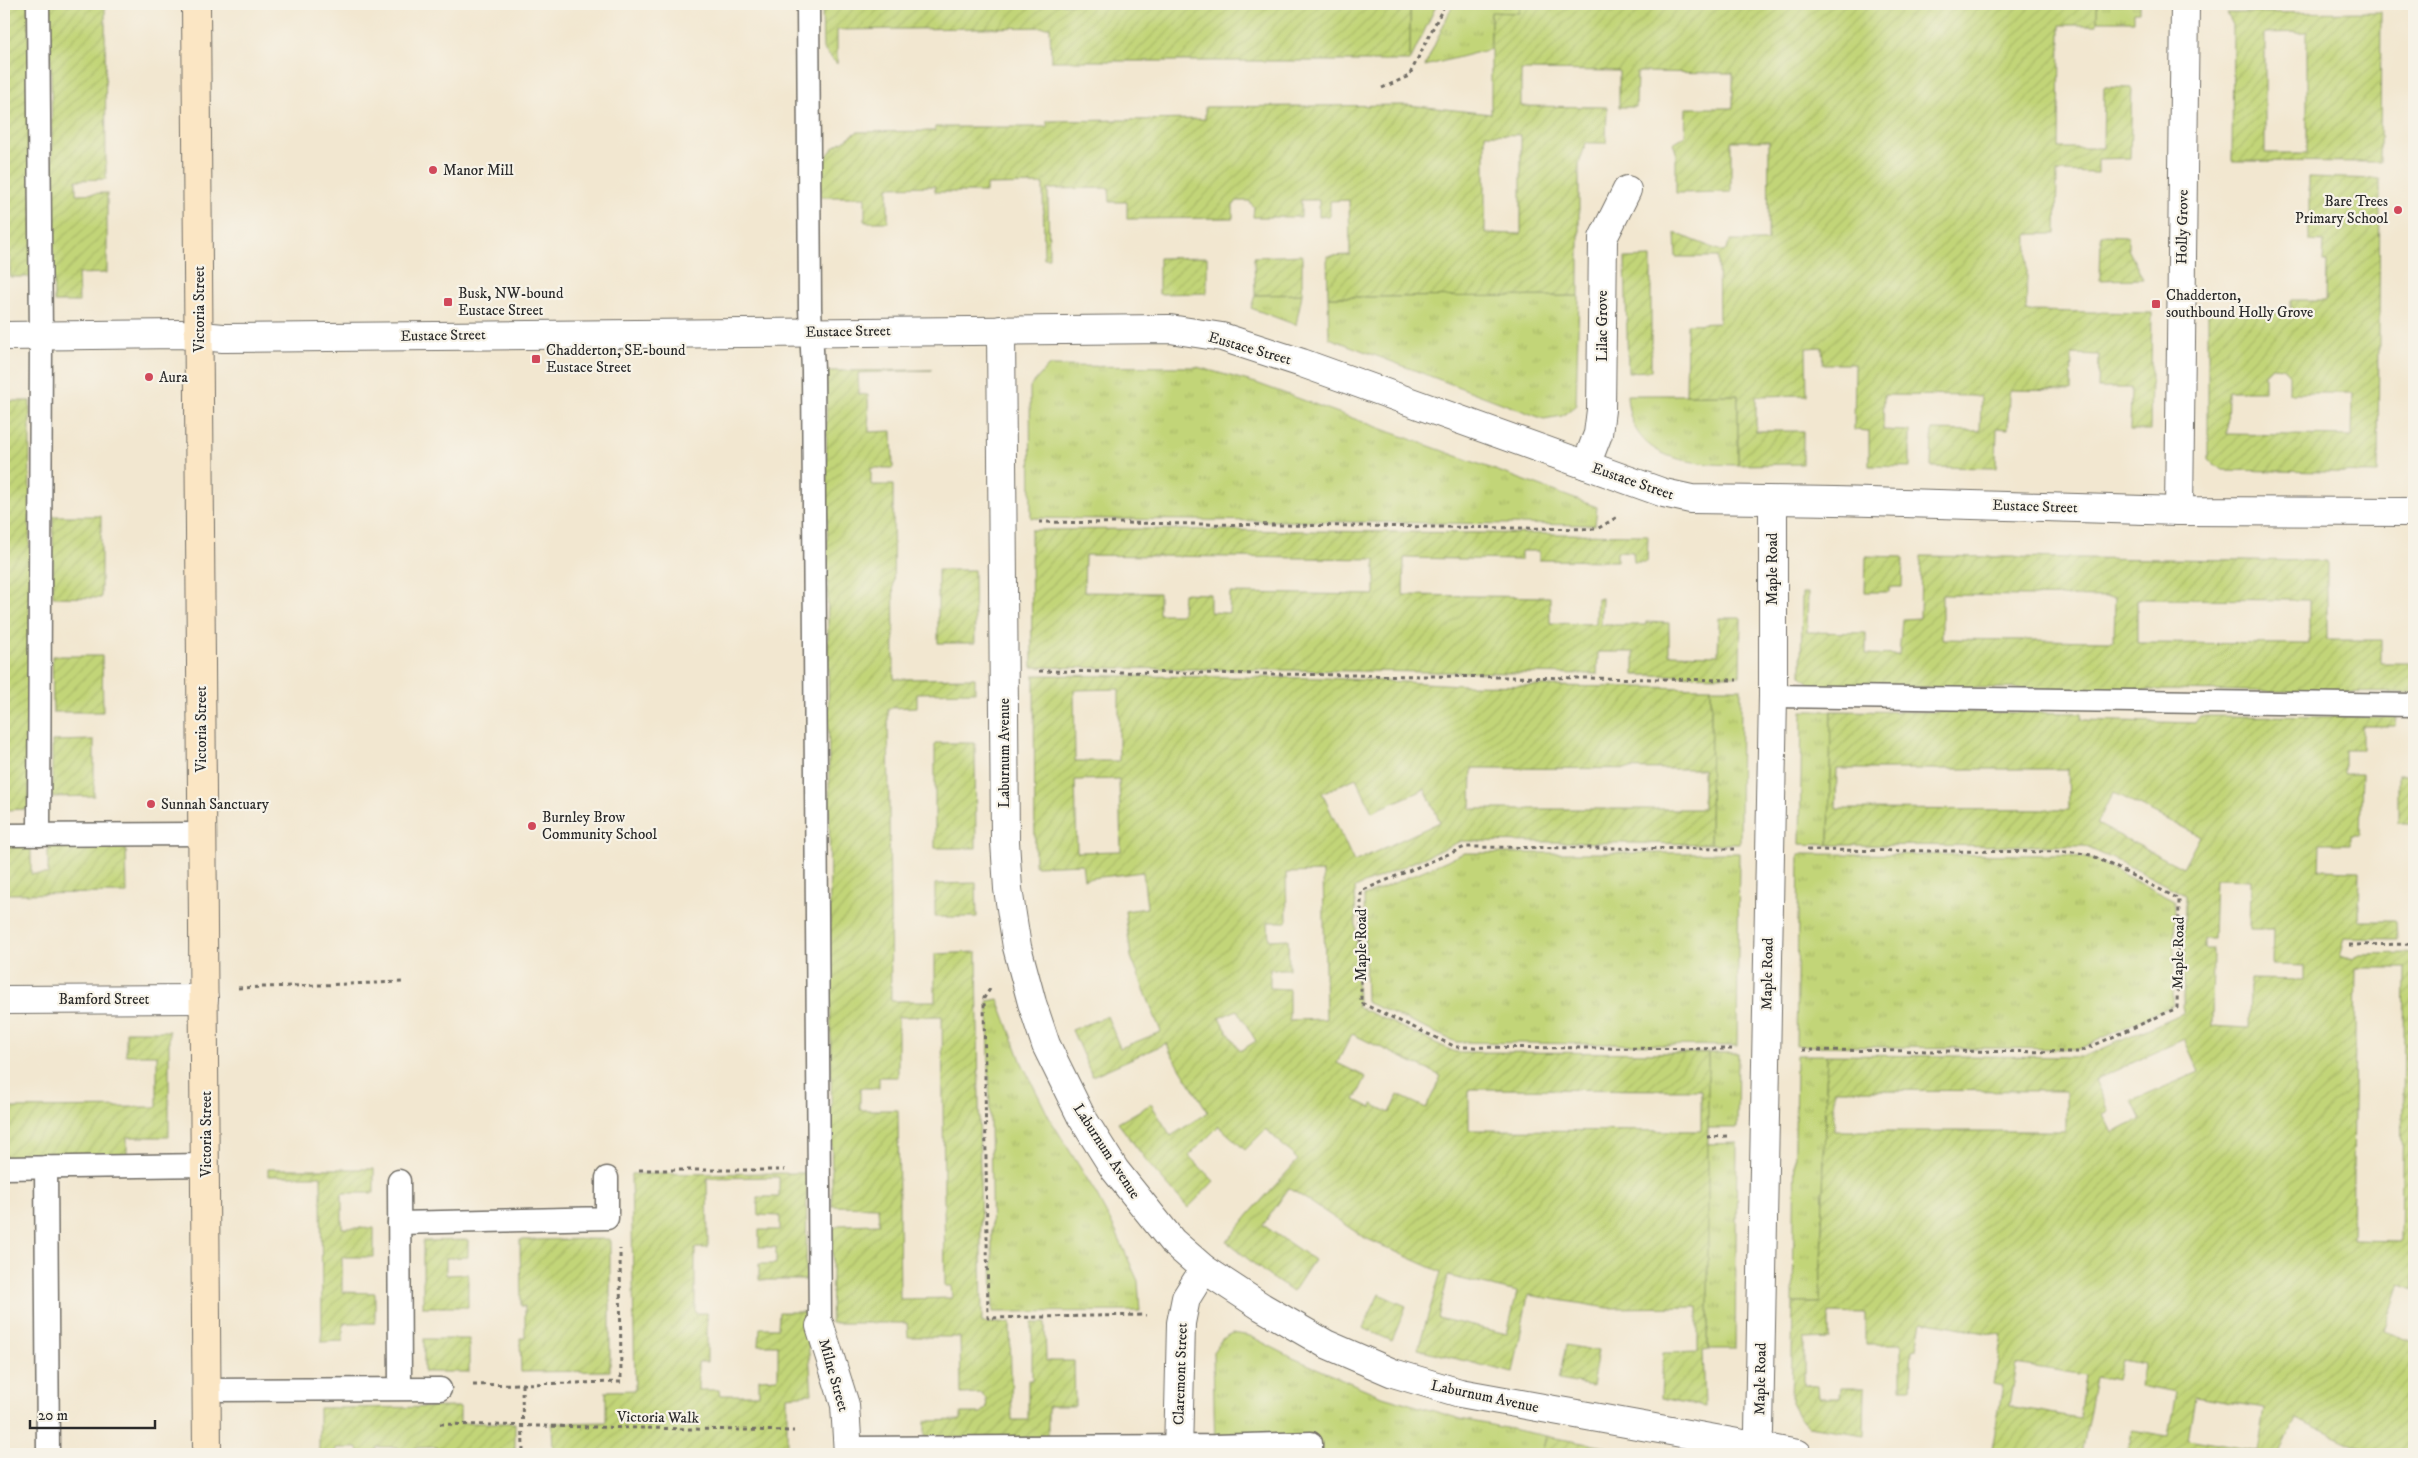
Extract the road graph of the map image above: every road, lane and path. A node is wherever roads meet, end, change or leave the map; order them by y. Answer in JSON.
{"nodes":[{"id":1,"x":38,"y":4,"type":"edge"},
{"id":2,"x":196,"y":4,"type":"edge"},
{"id":3,"x":808,"y":4,"type":"edge"},
{"id":4,"x":1445,"y":4,"type":"edge"},
{"id":5,"x":2185,"y":4,"type":"edge"},
{"id":6,"x":1382,"y":88,"type":"dead end"},
{"id":7,"x":1626,"y":190,"type":"dead end"},
{"id":8,"x":1001,"y":330,"type":"junction"},
{"id":9,"x":810,"y":332,"type":"junction"},
{"id":10,"x":200,"y":335,"type":"junction"},
{"id":11,"x":4,"y":336,"type":"edge"},
{"id":12,"x":41,"y":336,"type":"junction"},
{"id":13,"x":1586,"y":465,"type":"junction"},
{"id":14,"x":1773,"y":501,"type":"junction"},
{"id":15,"x":2179,"y":511,"type":"junction"},
{"id":16,"x":2414,"y":512,"type":"edge"},
{"id":17,"x":1624,"y":514,"type":"dead end"},
{"id":18,"x":1034,"y":522,"type":"dead end"},
{"id":19,"x":1035,"y":671,"type":"dead end"},
{"id":20,"x":1738,"y":680,"type":"dead end"},
{"id":21,"x":1773,"y":696,"type":"junction"},
{"id":22,"x":2414,"y":705,"type":"edge"},
{"id":23,"x":202,"y":834,"type":"junction"},
{"id":24,"x":4,"y":835,"type":"edge"},
{"id":25,"x":39,"y":835,"type":"junction"},
{"id":26,"x":1737,"y":849,"type":"dead end"},
{"id":27,"x":1802,"y":850,"type":"dead end"},
{"id":28,"x":2414,"y":944,"type":"edge"},
{"id":29,"x":2349,"y":945,"type":"dead end"},
{"id":30,"x":402,"y":982,"type":"dead end"},
{"id":31,"x":993,"y":985,"type":"dead end"},
{"id":32,"x":233,"y":989,"type":"dead end"},
{"id":33,"x":204,"y":999,"type":"junction"},
{"id":34,"x":4,"y":1000,"type":"edge"},
{"id":35,"x":1733,"y":1050,"type":"dead end"},
{"id":36,"x":1799,"y":1050,"type":"dead end"},
{"id":37,"x":1733,"y":1136,"type":"dead end"},
{"id":38,"x":1707,"y":1137,"type":"dead end"},
{"id":39,"x":206,"y":1165,"type":"junction"},
{"id":40,"x":46,"y":1167,"type":"junction"},
{"id":41,"x":4,"y":1168,"type":"edge"},
{"id":42,"x":819,"y":1169,"type":"junction"},
{"id":43,"x":607,"y":1178,"type":"joint"},
{"id":44,"x":399,"y":1181,"type":"dead end"},
{"id":45,"x":607,"y":1218,"type":"junction"},
{"id":46,"x":399,"y":1223,"type":"junction"},
{"id":47,"x":1204,"y":1269,"type":"junction"},
{"id":48,"x":1152,"y":1315,"type":"dead end"},
{"id":49,"x":820,"y":1326,"type":"joint"},
{"id":50,"x":522,"y":1384,"type":"junction"},
{"id":51,"x":400,"y":1388,"type":"junction"},
{"id":52,"x":440,"y":1388,"type":"joint"},
{"id":53,"x":207,"y":1390,"type":"junction"},
{"id":54,"x":431,"y":1424,"type":"dead end"},
{"id":55,"x":522,"y":1426,"type":"junction"},
{"id":56,"x":794,"y":1431,"type":"dead end"},
{"id":57,"x":1756,"y":1447,"type":"junction"},
{"id":58,"x":1178,"y":1450,"type":"edge"},
{"id":59,"x":848,"y":1451,"type":"edge"},
{"id":60,"x":1011,"y":1451,"type":"edge"},
{"id":61,"x":48,"y":1454,"type":"edge"},
{"id":62,"x":207,"y":1454,"type":"edge"},
{"id":63,"x":523,"y":1454,"type":"edge"},
{"id":64,"x":1311,"y":1454,"type":"edge"},
{"id":65,"x":1798,"y":1454,"type":"edge"}],
"edges":[{"from":1,"to":12,"type":"lane"},
{"from":2,"to":10,"type":"street","name":"Victoria Street"},
{"from":3,"to":9,"type":"lane"},
{"from":4,"to":6,"type":"path"},
{"from":5,"to":15,"type":"street","name":"Holly Grove"},
{"from":7,"to":13,"type":"street","name":"Lilac Grove"},
{"from":8,"to":9,"type":"street","name":"Eustace Street"},
{"from":8,"to":13,"type":"street","name":"Eustace Street"},
{"from":8,"to":47,"type":"street","name":"Laburnum Avenue"},
{"from":9,"to":10,"type":"street","name":"Eustace Street"},
{"from":9,"to":42,"type":"lane"},
{"from":10,"to":12,"type":"street","name":"Eustace Street"},
{"from":10,"to":23,"type":"street","name":"Victoria Street"},
{"from":11,"to":12,"type":"street","name":"Eustace Street"},
{"from":12,"to":25,"type":"lane"},
{"from":13,"to":14,"type":"street","name":"Eustace Street"},
{"from":14,"to":15,"type":"street","name":"Eustace Street"},
{"from":14,"to":21,"type":"street","name":"Maple Road"},
{"from":15,"to":16,"type":"street","name":"Eustace Street"},
{"from":17,"to":18,"type":"path"},
{"from":19,"to":20,"type":"path"},
{"from":21,"to":22,"type":"lane"},
{"from":21,"to":57,"type":"street","name":"Maple Road"},
{"from":23,"to":25,"type":"lane"},
{"from":23,"to":33,"type":"street","name":"Victoria Street"},
{"from":24,"to":25,"type":"lane"},
{"from":26,"to":35,"type":"path","name":"Maple Road"},
{"from":27,"to":36,"type":"path","name":"Maple Road"},
{"from":28,"to":29,"type":"path"},
{"from":30,"to":32,"type":"path"},
{"from":31,"to":48,"type":"path"},
{"from":33,"to":34,"type":"street","name":"Bamford Street"},
{"from":33,"to":39,"type":"street","name":"Victoria Street"},
{"from":37,"to":38,"type":"path"},
{"from":39,"to":40,"type":"lane"},
{"from":39,"to":53,"type":"street","name":"Victoria Street"},
{"from":40,"to":41,"type":"lane"},
{"from":40,"to":61,"type":"lane"},
{"from":42,"to":43,"type":"path"},
{"from":42,"to":49,"type":"lane"},
{"from":43,"to":45,"type":"lane"},
{"from":44,"to":46,"type":"lane"},
{"from":45,"to":46,"type":"lane"},
{"from":45,"to":50,"type":"path"},
{"from":46,"to":51,"type":"lane"},
{"from":47,"to":57,"type":"street","name":"Laburnum Avenue"},
{"from":47,"to":58,"type":"street","name":"Claremont Street"},
{"from":49,"to":59,"type":"street","name":"Milne Street"},
{"from":50,"to":52,"type":"path"},
{"from":50,"to":55,"type":"path"},
{"from":51,"to":52,"type":"lane"},
{"from":51,"to":53,"type":"lane"},
{"from":53,"to":62,"type":"street","name":"Victoria Street"},
{"from":54,"to":55,"type":"path","name":"Victoria Walk"},
{"from":55,"to":56,"type":"path","name":"Victoria Walk"},
{"from":55,"to":63,"type":"path"},
{"from":57,"to":65,"type":"street","name":"Laburnum Avenue"},
{"from":58,"to":60,"type":"lane"},
{"from":58,"to":64,"type":"lane"},
{"from":59,"to":60,"type":"lane"}]}
